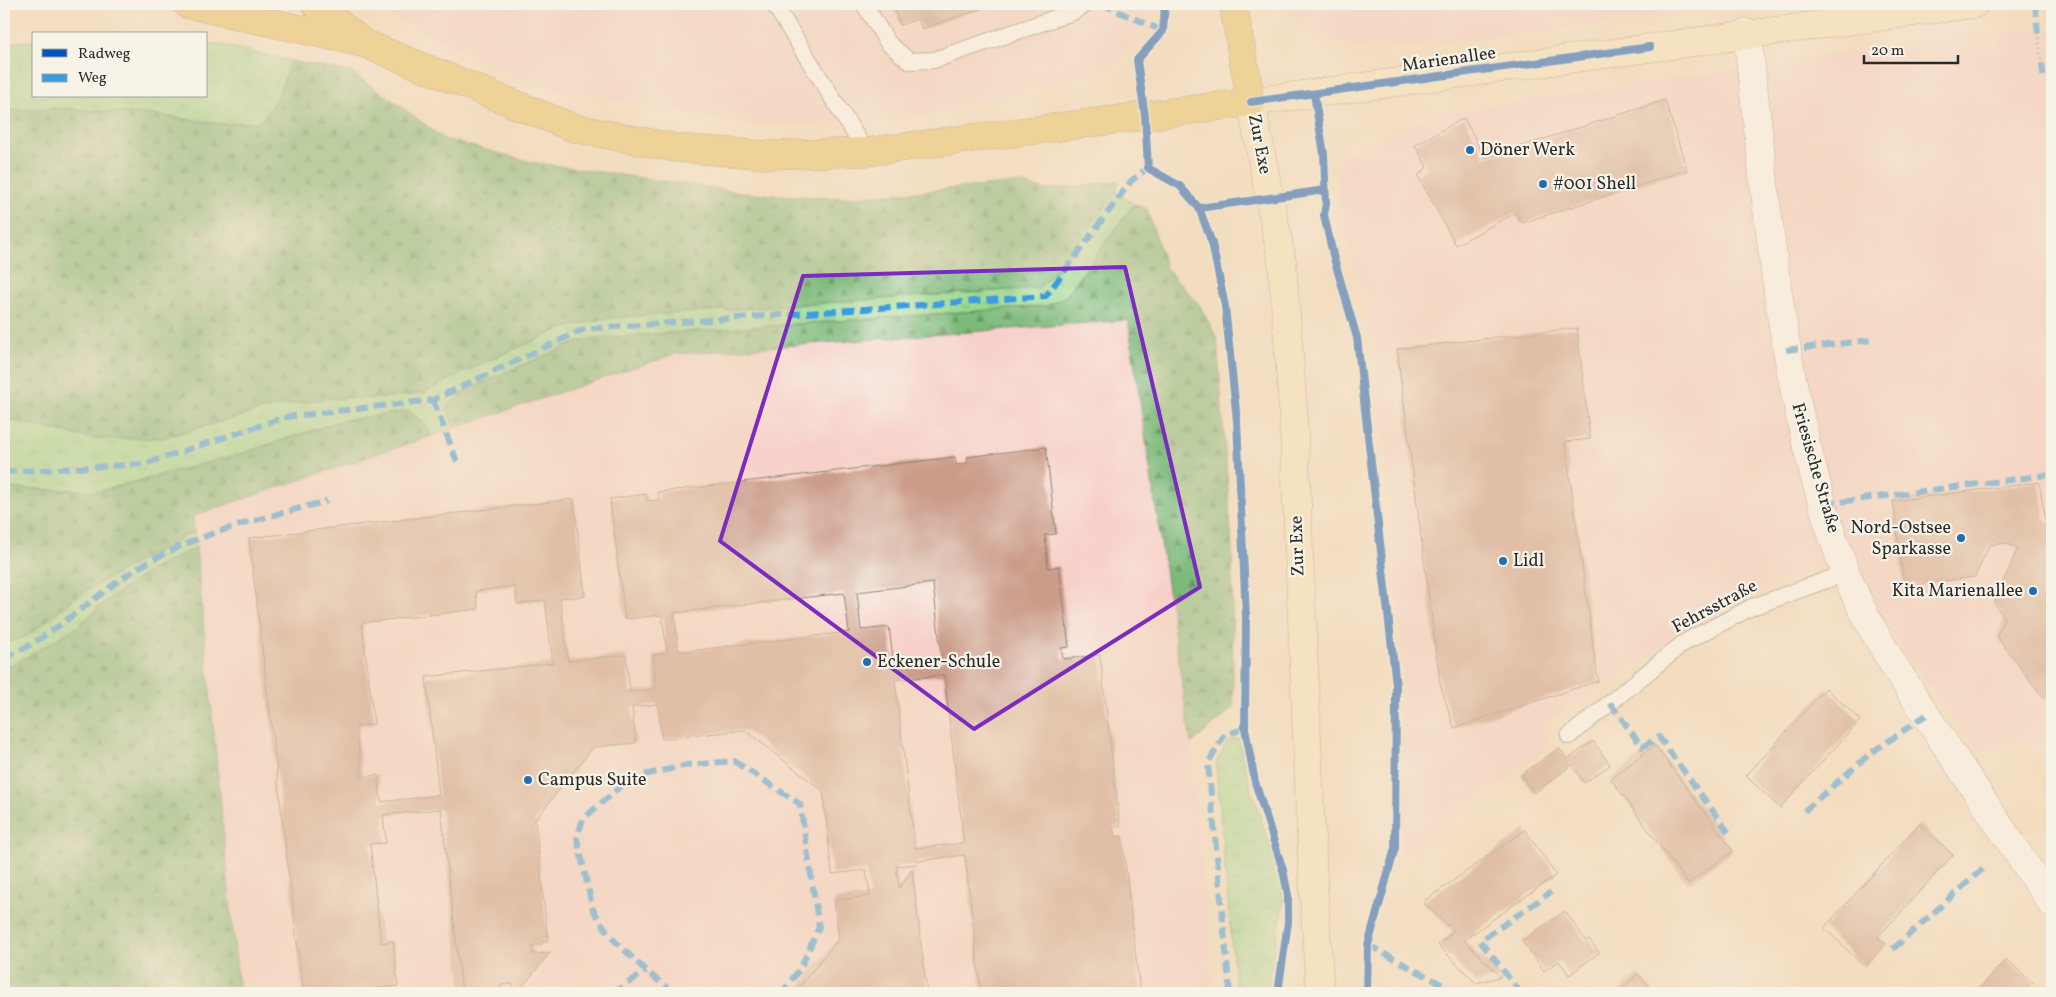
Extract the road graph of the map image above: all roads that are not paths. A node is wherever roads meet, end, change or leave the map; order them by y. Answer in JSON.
{"nodes":[{"id":1,"x":187,"y":4,"type":"edge"},
{"id":2,"x":315,"y":4,"type":"edge"},
{"id":3,"x":774,"y":4,"type":"edge"},
{"id":4,"x":864,"y":4,"type":"edge"},
{"id":5,"x":1086,"y":4,"type":"edge"},
{"id":6,"x":1233,"y":4,"type":"edge"},
{"id":7,"x":1974,"y":4,"type":"edge"},
{"id":8,"x":1748,"y":33,"type":"junction"},
{"id":9,"x":363,"y":43,"type":"junction"},
{"id":10,"x":1251,"y":102,"type":"junction"},
{"id":11,"x":866,"y":152,"type":"junction"},
{"id":12,"x":1846,"y":573,"type":"junction"},
{"id":13,"x":1569,"y":736,"type":"dead end"},
{"id":14,"x":2052,"y":904,"type":"edge"},
{"id":15,"x":1320,"y":993,"type":"edge"}],
"edges":[{"from":1,"to":9,"type":"main road"},
{"from":2,"to":9,"type":"main road"},
{"from":3,"to":11,"type":"lane"},
{"from":4,"to":5,"type":"lane"},
{"from":6,"to":10,"type":"main road"},
{"from":7,"to":8,"type":"main road","name":"Marienallee"},
{"from":8,"to":10,"type":"main road","name":"Marienallee"},
{"from":8,"to":12,"type":"street","name":"Friesische Straße"},
{"from":9,"to":11,"type":"main road"},
{"from":10,"to":11,"type":"main road"},
{"from":10,"to":15,"type":"main road","name":"Zur Exe"},
{"from":12,"to":13,"type":"lane","name":"Fehrsstraße"},
{"from":12,"to":14,"type":"street","name":"Friesische Straße"}]}
